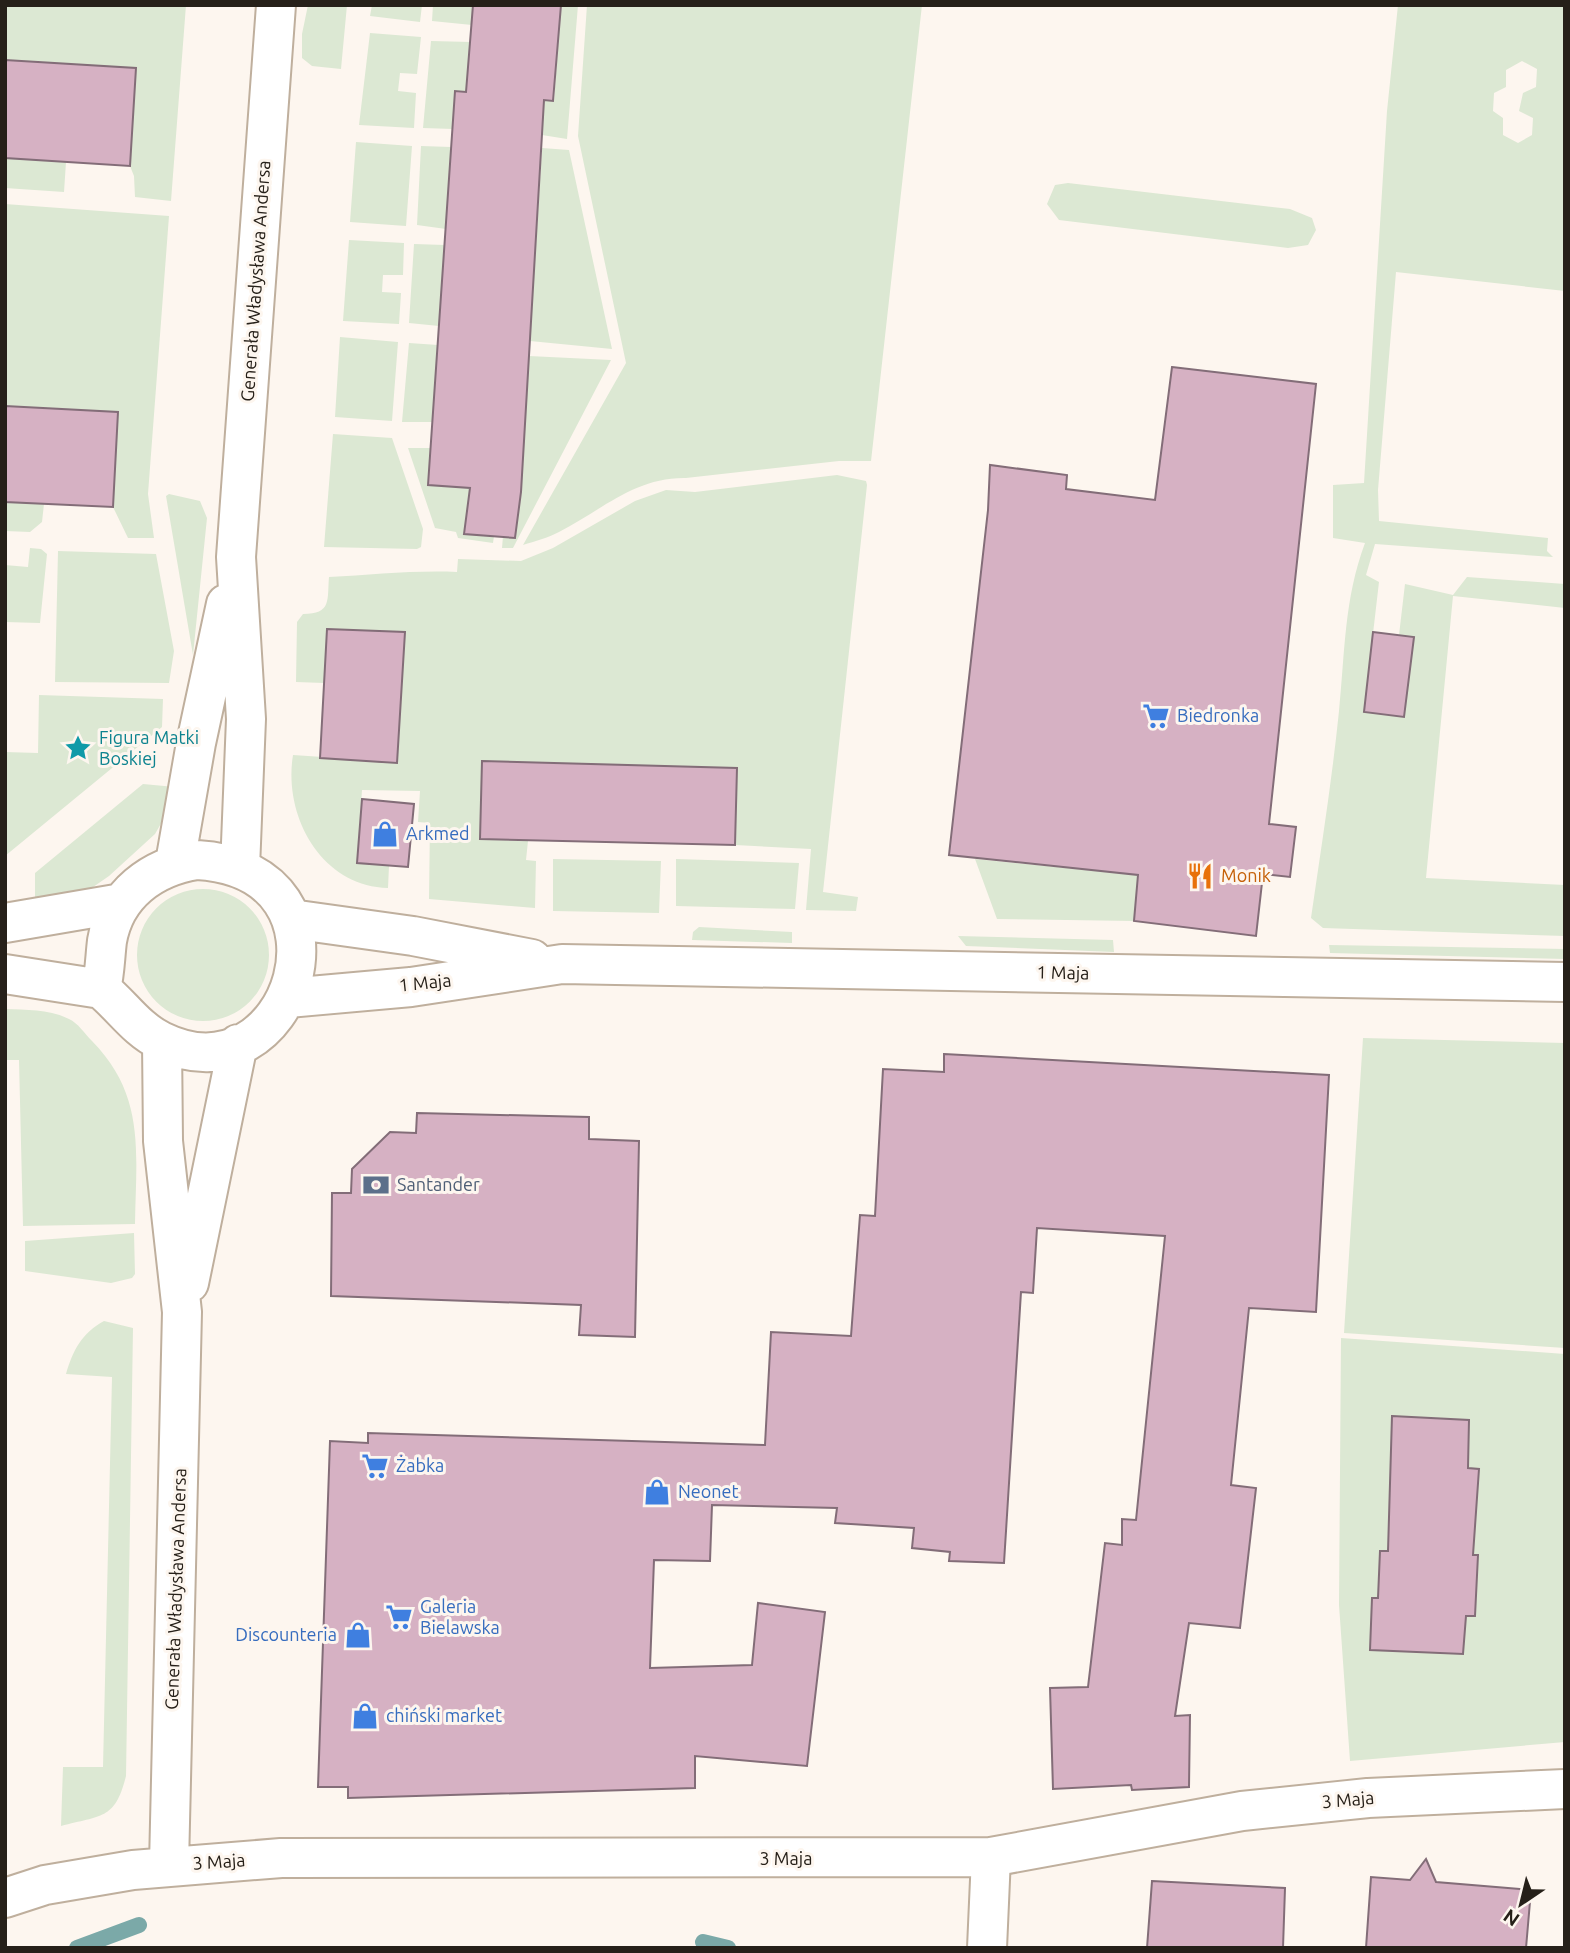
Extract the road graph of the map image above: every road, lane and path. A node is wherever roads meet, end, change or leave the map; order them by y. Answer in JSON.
{"nodes":[{"id":1,"x":276,"y":5,"type":"edge"},
{"id":2,"x":236,"y":557,"type":"junction"},
{"id":3,"x":175,"y":863,"type":"junction"},
{"id":4,"x":240,"y":868,"type":"junction"},
{"id":5,"x":122,"y":903,"type":"junction"},
{"id":6,"x":291,"y":919,"type":"junction"},
{"id":7,"x":5,"y":923,"type":"edge"},
{"id":8,"x":562,"y":964,"type":"junction"},
{"id":9,"x":5,"y":974,"type":"edge"},
{"id":10,"x":1565,"y":982,"type":"edge"},
{"id":11,"x":101,"y":989,"type":"junction"},
{"id":12,"x":288,"y":998,"type":"junction"},
{"id":13,"x":162,"y":1042,"type":"junction"},
{"id":14,"x":238,"y":1044,"type":"junction"},
{"id":15,"x":182,"y":1312,"type":"junction"},
{"id":16,"x":1565,"y":1789,"type":"edge"},
{"id":17,"x":991,"y":1857,"type":"junction"},
{"id":18,"x":169,"y":1866,"type":"junction"},
{"id":19,"x":5,"y":1898,"type":"edge"},
{"id":20,"x":987,"y":1948,"type":"edge"}],
"edges":[{"from":1,"to":2,"type":"street","name":"Generała Władysława Andersa"},
{"from":2,"to":3,"type":"street","name":"Generała Władysława Andersa"},
{"from":2,"to":4,"type":"street","name":"Generała Władysława Andersa"},
{"from":3,"to":4,"type":"street"},
{"from":3,"to":5,"type":"street"},
{"from":4,"to":6,"type":"street"},
{"from":5,"to":7,"type":"street"},
{"from":5,"to":11,"type":"street"},
{"from":6,"to":8,"type":"street","name":"1 Maja"},
{"from":6,"to":12,"type":"street"},
{"from":8,"to":10,"type":"street","name":"1 Maja"},
{"from":8,"to":12,"type":"street","name":"1 Maja"},
{"from":9,"to":11,"type":"street"},
{"from":11,"to":13,"type":"street"},
{"from":12,"to":14,"type":"street"},
{"from":13,"to":14,"type":"street"},
{"from":13,"to":15,"type":"street","name":"Generała Władysława Andersa"},
{"from":14,"to":15,"type":"street","name":"Generała Władysława Andersa"},
{"from":15,"to":18,"type":"street","name":"Generała Władysława Andersa"},
{"from":16,"to":17,"type":"street","name":"3 Maja"},
{"from":17,"to":18,"type":"street","name":"3 Maja"},
{"from":17,"to":20,"type":"street"},
{"from":18,"to":19,"type":"street","name":"3 Maja"}]}
